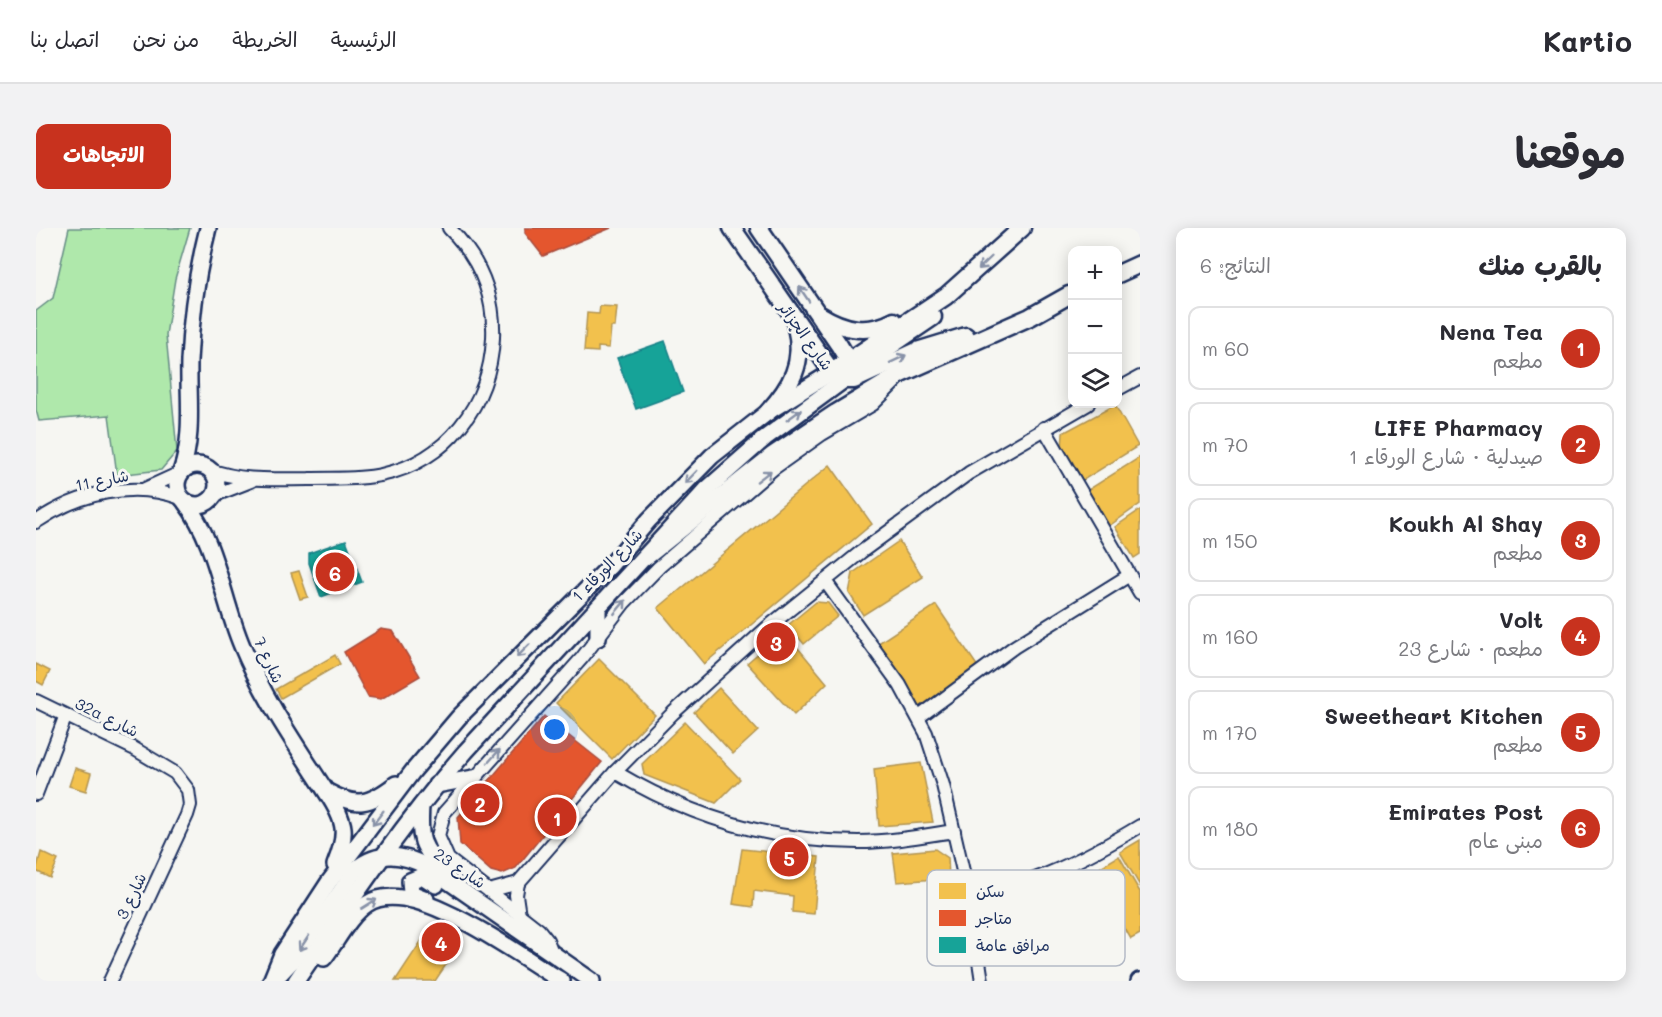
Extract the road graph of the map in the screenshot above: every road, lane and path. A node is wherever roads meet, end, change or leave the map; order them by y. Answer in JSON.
{"nodes":[{"id":1,"x":208,"y":228,"type":"edge"},
{"id":2,"x":449,"y":228,"type":"edge"},
{"id":3,"x":732,"y":228,"type":"edge"},
{"id":4,"x":759,"y":228,"type":"edge"},
{"id":5,"x":1022,"y":228,"type":"edge"},
{"id":6,"x":1140,"y":264,"type":"edge"},
{"id":7,"x":1122,"y":272,"type":"edge"},
{"id":8,"x":946,"y":296,"type":"junction"},
{"id":9,"x":1068,"y":296,"type":"edge"},
{"id":10,"x":1068,"y":296,"type":"edge"},
{"id":11,"x":817,"y":313,"type":"junction"},
{"id":12,"x":795,"y":323,"type":"junction"},
{"id":13,"x":848,"y":360,"type":"junction"},
{"id":14,"x":901,"y":374,"type":"junction"},
{"id":15,"x":866,"y":375,"type":"junction"},
{"id":16,"x":838,"y":376,"type":"junction"},
{"id":17,"x":1140,"y":377,"type":"edge"},
{"id":18,"x":1122,"y":387,"type":"edge"},
{"id":19,"x":1081,"y":408,"type":"edge"},
{"id":20,"x":768,"y":412,"type":"junction"},
{"id":21,"x":1044,"y":428,"type":"junction"},
{"id":22,"x":191,"y":435,"type":"junction"},
{"id":23,"x":210,"y":469,"type":"junction"},
{"id":24,"x":180,"y":473,"type":"junction"},
{"id":25,"x":258,"y":480,"type":"junction"},
{"id":26,"x":144,"y":489,"type":"junction"},
{"id":27,"x":214,"y":496,"type":"junction"},
{"id":28,"x":183,"y":500,"type":"junction"},
{"id":29,"x":36,"y":522,"type":"edge"},
{"id":30,"x":206,"y":534,"type":"junction"},
{"id":31,"x":646,"y":557,"type":"junction"},
{"id":32,"x":1128,"y":576,"type":"junction"},
{"id":33,"x":825,"y":581,"type":"junction"},
{"id":34,"x":1140,"y":593,"type":"edge"},
{"id":35,"x":598,"y":609,"type":"junction"},
{"id":36,"x":598,"y":638,"type":"junction"},
{"id":37,"x":36,"y":701,"type":"edge"},
{"id":38,"x":66,"y":715,"type":"junction"},
{"id":39,"x":919,"y":717,"type":"junction"},
{"id":40,"x":161,"y":766,"type":"joint"},
{"id":41,"x":413,"y":771,"type":"junction"},
{"id":42,"x":615,"y":772,"type":"junction"},
{"id":43,"x":474,"y":778,"type":"junction"},
{"id":44,"x":436,"y":785,"type":"junction"},
{"id":45,"x":326,"y":791,"type":"junction"},
{"id":46,"x":36,"y":794,"type":"edge"},
{"id":47,"x":421,"y":806,"type":"junction"},
{"id":48,"x":1140,"y":826,"type":"edge"},
{"id":49,"x":954,"y":831,"type":"junction"},
{"id":50,"x":383,"y":856,"type":"junction"},
{"id":51,"x":963,"y":870,"type":"edge"},
{"id":52,"x":1055,"y":870,"type":"edge"},
{"id":53,"x":330,"y":882,"type":"junction"},
{"id":54,"x":518,"y":883,"type":"junction"},
{"id":55,"x":489,"y":891,"type":"junction"},
{"id":56,"x":465,"y":893,"type":"junction"},
{"id":57,"x":519,"y":915,"type":"junction"},
{"id":58,"x":470,"y":924,"type":"junction"},
{"id":59,"x":524,"y":936,"type":"junction"},
{"id":60,"x":554,"y":957,"type":"junction"},
{"id":61,"x":980,"y":966,"type":"edge"},
{"id":62,"x":110,"y":981,"type":"edge"},
{"id":63,"x":272,"y":981,"type":"edge"},
{"id":64,"x":296,"y":981,"type":"edge"},
{"id":65,"x":305,"y":981,"type":"edge"},
{"id":66,"x":562,"y":981,"type":"edge"},
{"id":67,"x":592,"y":981,"type":"edge"},
{"id":68,"x":982,"y":981,"type":"edge"}],
"edges":[{"from":1,"to":22,"type":"street"},
{"from":2,"to":25,"type":"street"},
{"from":3,"to":12,"type":"main road","name":"شارع الجزائر"},
{"from":11,"to":4,"type":"main road","name":"شارع الجزائر","one_way":true},
{"from":5,"to":8,"type":"main road","one_way":true},
{"from":6,"to":7,"type":"main road"},
{"from":8,"to":11,"type":"main road"},
{"from":8,"to":13,"type":"main road"},
{"from":8,"to":15,"type":"main road"},
{"from":9,"to":14,"type":"main road"},
{"from":15,"to":10,"type":"main road","name":"شارع الورقاء 1","one_way":true},
{"from":11,"to":13,"type":"main road","name":"شارع الجزائر"},
{"from":12,"to":16,"type":"main road","name":"شارع الجزائر"},
{"from":12,"to":20,"type":"main road"},
{"from":13,"to":16,"type":"main road","name":"شارع الجزائر"},
{"from":14,"to":31,"type":"main road"},
{"from":36,"to":14,"type":"street","one_way":true},
{"from":15,"to":16,"type":"main road","name":"شارع الورقاء 1"},
{"from":16,"to":20,"type":"street","name":"شارع الورقاء 1"},
{"from":31,"to":16,"type":"street","name":"شارع الورقاء 1","one_way":true},
{"from":17,"to":18,"type":"street"},
{"from":19,"to":21,"type":"street"},
{"from":20,"to":41,"type":"street","name":"شارع الورقاء 1","one_way":true},
{"from":21,"to":32,"type":"street"},
{"from":21,"to":33,"type":"street"},
{"from":22,"to":23,"type":"street"},
{"from":22,"to":24,"type":"street"},
{"from":23,"to":24,"type":"street"},
{"from":23,"to":25,"type":"street"},
{"from":23,"to":27,"type":"street"},
{"from":24,"to":26,"type":"street","name":"شارع 11"},
{"from":24,"to":28,"type":"street"},
{"from":25,"to":27,"type":"street"},
{"from":26,"to":28,"type":"street","name":"شارع 11"},
{"from":26,"to":29,"type":"street","name":"شارع 11"},
{"from":27,"to":28,"type":"street"},
{"from":27,"to":30,"type":"street","name":"شارع 7"},
{"from":28,"to":30,"type":"street","name":"شارع 7"},
{"from":30,"to":45,"type":"street","name":"شارع 7"},
{"from":31,"to":35,"type":"street","name":"شارع الورقاء 1"},
{"from":32,"to":34,"type":"street"},
{"from":32,"to":39,"type":"street"},
{"from":33,"to":39,"type":"street"},
{"from":33,"to":42,"type":"street"},
{"from":35,"to":36,"type":"street"},
{"from":35,"to":44,"type":"street","name":"شارع الورقاء 1"},
{"from":43,"to":36,"type":"street","one_way":true},
{"from":37,"to":38,"type":"street","name":"32a شارع"},
{"from":38,"to":40,"type":"street","name":"32a شارع"},
{"from":38,"to":46,"type":"street"},
{"from":39,"to":49,"type":"street"},
{"from":40,"to":62,"type":"street","name":"شارع 3"},
{"from":41,"to":45,"type":"street"},
{"from":41,"to":53,"type":"street","name":"شارع الورقاء 1","one_way":true},
{"from":42,"to":49,"type":"street"},
{"from":42,"to":54,"type":"street"},
{"from":43,"to":44,"type":"street"},
{"from":43,"to":55,"type":"street"},
{"from":44,"to":47,"type":"street","name":"شارع الورقاء 1"},
{"from":45,"to":53,"type":"street","name":"شارع 7"},
{"from":47,"to":50,"type":"street","name":"شارع الورقاء 1"},
{"from":47,"to":56,"type":"street"},
{"from":48,"to":52,"type":"street"},
{"from":49,"to":51,"type":"street"},
{"from":50,"to":56,"type":"street","name":"شارع 23"},
{"from":50,"to":63,"type":"street","one_way":true},
{"from":50,"to":64,"type":"street","name":"شارع الورقاء 1"},
{"from":53,"to":63,"type":"street","name":"شارع الورقاء 1"},
{"from":54,"to":55,"type":"street"},
{"from":54,"to":57,"type":"street"},
{"from":55,"to":57,"type":"street"},
{"from":56,"to":59,"type":"street","name":"شارع 23"},
{"from":57,"to":60,"type":"street"},
{"from":58,"to":59,"type":"street"},
{"from":65,"to":58,"type":"street","one_way":true},
{"from":58,"to":66,"type":"street"},
{"from":59,"to":60,"type":"street","name":"شارع 23"},
{"from":60,"to":67,"type":"street","name":"شارع 23"},
{"from":61,"to":68,"type":"street"}]}
